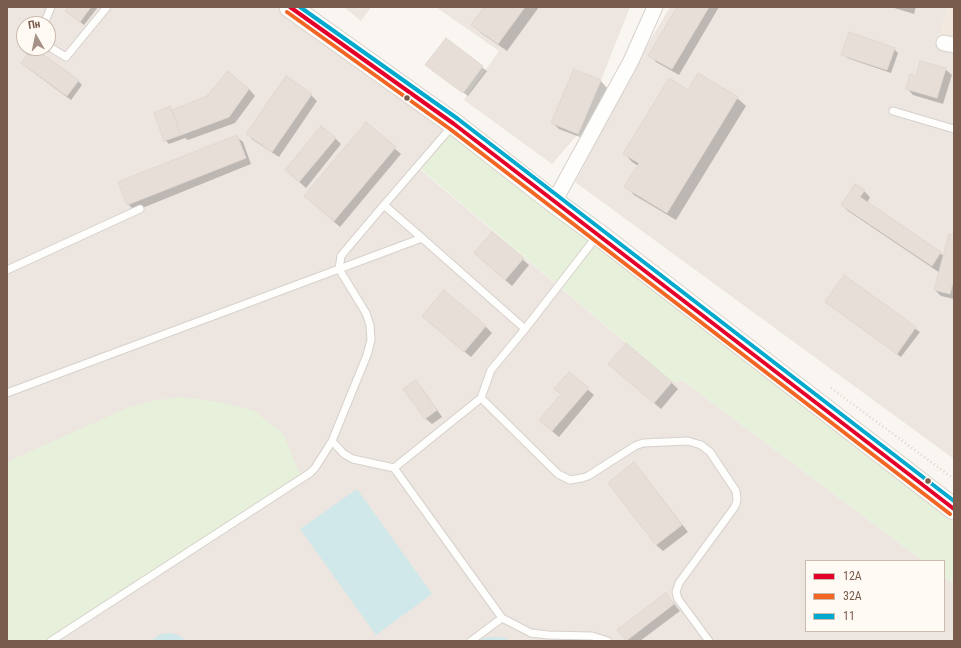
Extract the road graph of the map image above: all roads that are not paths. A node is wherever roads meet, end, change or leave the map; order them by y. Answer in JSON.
{"nodes":[{"id":1,"x":107,"y":7,"type":"edge"},
{"id":2,"x":290,"y":7,"type":"edge"},
{"id":3,"x":655,"y":7,"type":"edge"},
{"id":4,"x":56,"y":51,"type":"edge"},
{"id":5,"x":893,"y":111,"type":"dead end"},
{"id":6,"x":454,"y":124,"type":"junction"},
{"id":7,"x":954,"y":129,"type":"edge"},
{"id":8,"x":554,"y":202,"type":"junction"},
{"id":9,"x":384,"y":205,"type":"junction"},
{"id":10,"x":140,"y":209,"type":"dead end"},
{"id":11,"x":599,"y":235,"type":"junction"},
{"id":12,"x":422,"y":238,"type":"junction"},
{"id":13,"x":7,"y":270,"type":"edge"},
{"id":14,"x":339,"y":270,"type":"junction"},
{"id":15,"x":525,"y":329,"type":"junction"},
{"id":16,"x":7,"y":393,"type":"edge"},
{"id":17,"x":481,"y":398,"type":"junction"},
{"id":18,"x":332,"y":441,"type":"junction"},
{"id":19,"x":394,"y":468,"type":"junction"},
{"id":20,"x":954,"y":509,"type":"edge"},
{"id":21,"x":502,"y":618,"type":"junction"},
{"id":22,"x":530,"y":633,"type":"junction"},
{"id":23,"x":51,"y":641,"type":"edge"},
{"id":24,"x":472,"y":641,"type":"edge"},
{"id":25,"x":535,"y":641,"type":"edge"},
{"id":26,"x":608,"y":641,"type":"edge"},
{"id":27,"x":709,"y":641,"type":"edge"}],
"edges":[{"from":1,"to":4,"type":"lane"},
{"from":2,"to":6,"type":"street"},
{"from":3,"to":8,"type":"street"},
{"from":5,"to":7,"type":"lane"},
{"from":6,"to":8,"type":"street"},
{"from":6,"to":9,"type":"lane"},
{"from":8,"to":11,"type":"street"},
{"from":9,"to":12,"type":"lane"},
{"from":9,"to":14,"type":"lane"},
{"from":10,"to":13,"type":"lane"},
{"from":11,"to":15,"type":"lane"},
{"from":11,"to":20,"type":"street"},
{"from":12,"to":14,"type":"lane"},
{"from":12,"to":15,"type":"lane"},
{"from":14,"to":16,"type":"lane"},
{"from":14,"to":18,"type":"lane"},
{"from":15,"to":17,"type":"lane"},
{"from":17,"to":19,"type":"lane"},
{"from":17,"to":27,"type":"lane"},
{"from":18,"to":19,"type":"lane"},
{"from":18,"to":23,"type":"lane"},
{"from":19,"to":21,"type":"lane"},
{"from":21,"to":22,"type":"lane"},
{"from":21,"to":24,"type":"lane"},
{"from":22,"to":25,"type":"lane"},
{"from":22,"to":26,"type":"lane"}]}
